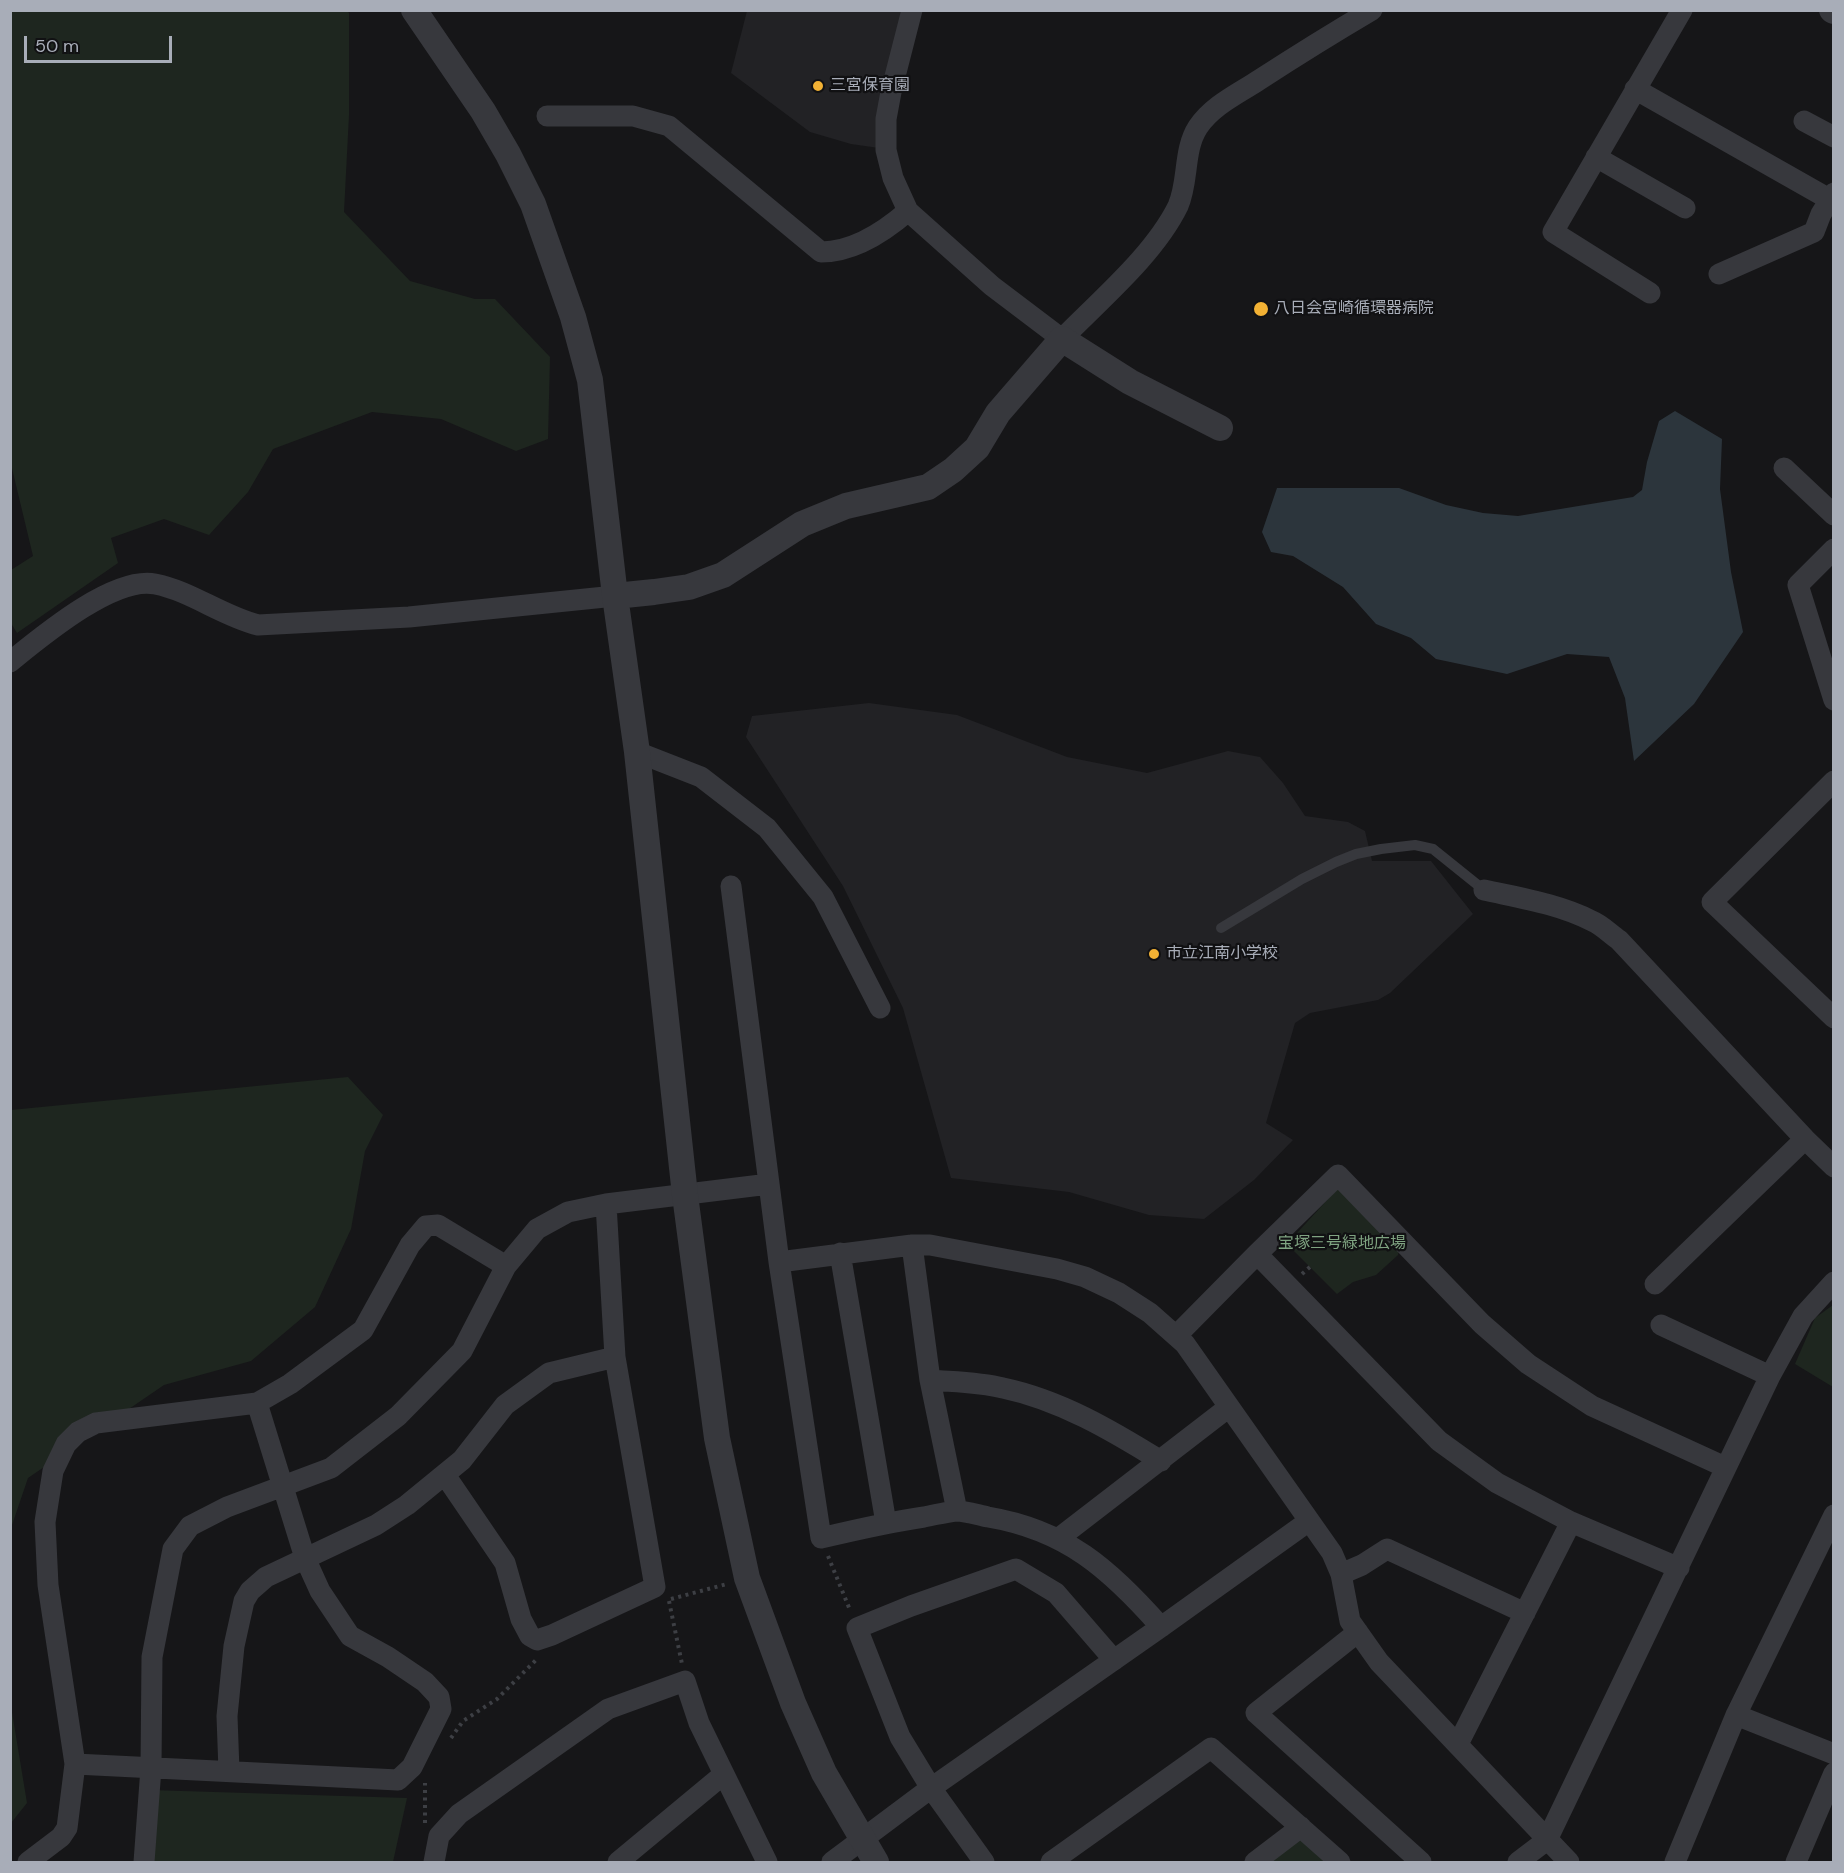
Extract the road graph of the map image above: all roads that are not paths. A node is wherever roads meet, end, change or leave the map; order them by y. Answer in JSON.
{"nodes":[{"id":1,"x":414,"y":10,"type":"edge"},
{"id":2,"x":912,"y":10,"type":"edge"},
{"id":3,"x":1372,"y":10,"type":"edge"},
{"id":4,"x":1682,"y":10,"type":"edge"},
{"id":5,"x":1635,"y":89,"type":"junction"},
{"id":6,"x":547,"y":116,"type":"dead end"},
{"id":7,"x":1804,"y":121,"type":"dead end"},
{"id":8,"x":1833,"y":137,"type":"edge"},
{"id":9,"x":1596,"y":157,"type":"junction"},
{"id":10,"x":1831,"y":196,"type":"edge"},
{"id":11,"x":1685,"y":208,"type":"dead end"},
{"id":12,"x":909,"y":212,"type":"junction"},
{"id":13,"x":1719,"y":274,"type":"dead end"},
{"id":14,"x":1650,"y":293,"type":"dead end"},
{"id":15,"x":1062,"y":339,"type":"junction"},
{"id":16,"x":1220,"y":428,"type":"dead end"},
{"id":17,"x":1784,"y":468,"type":"dead end"},
{"id":18,"x":1833,"y":515,"type":"edge"},
{"id":19,"x":1833,"y":549,"type":"edge"},
{"id":20,"x":615,"y":596,"type":"junction"},
{"id":21,"x":10,"y":662,"type":"edge"},
{"id":22,"x":1833,"y":700,"type":"edge"},
{"id":23,"x":637,"y":752,"type":"junction"},
{"id":24,"x":1833,"y":781,"type":"edge"},
{"id":25,"x":730,"y":886,"type":"dead end"},
{"id":26,"x":1484,"y":890,"type":"joint"},
{"id":27,"x":1221,"y":928,"type":"dead end"},
{"id":28,"x":880,"y":1008,"type":"dead end"},
{"id":29,"x":1833,"y":1018,"type":"edge"},
{"id":30,"x":1805,"y":1139,"type":"junction"},
{"id":31,"x":1833,"y":1167,"type":"edge"},
{"id":32,"x":770,"y":1184,"type":"junction"},
{"id":33,"x":685,"y":1195,"type":"junction"},
{"id":34,"x":606,"y":1204,"type":"junction"},
{"id":35,"x":912,"y":1245,"type":"junction"},
{"id":36,"x":840,"y":1253,"type":"junction"},
{"id":37,"x":1257,"y":1254,"type":"junction"},
{"id":38,"x":779,"y":1262,"type":"junction"},
{"id":39,"x":506,"y":1266,"type":"junction"},
{"id":40,"x":1655,"y":1284,"type":"dead end"},
{"id":41,"x":1833,"y":1284,"type":"edge"},
{"id":42,"x":1661,"y":1325,"type":"dead end"},
{"id":43,"x":1176,"y":1336,"type":"junction"},
{"id":44,"x":615,"y":1357,"type":"junction"},
{"id":45,"x":1770,"y":1376,"type":"junction"},
{"id":46,"x":930,"y":1380,"type":"junction"},
{"id":47,"x":257,"y":1403,"type":"junction"},
{"id":48,"x":1229,"y":1407,"type":"junction"},
{"id":49,"x":1161,"y":1461,"type":"junction"},
{"id":50,"x":1725,"y":1467,"type":"junction"},
{"id":51,"x":445,"y":1475,"type":"junction"},
{"id":52,"x":284,"y":1486,"type":"junction"},
{"id":53,"x":957,"y":1511,"type":"junction"},
{"id":54,"x":1833,"y":1515,"type":"edge"},
{"id":55,"x":1309,"y":1521,"type":"junction"},
{"id":56,"x":1571,"y":1522,"type":"junction"},
{"id":57,"x":886,"y":1523,"type":"junction"},
{"id":58,"x":1059,"y":1538,"type":"junction"},
{"id":59,"x":305,"y":1558,"type":"junction"},
{"id":60,"x":1679,"y":1568,"type":"junction"},
{"id":61,"x":1341,"y":1574,"type":"junction"},
{"id":62,"x":1525,"y":1612,"type":"junction"},
{"id":63,"x":1161,"y":1628,"type":"junction"},
{"id":64,"x":1358,"y":1632,"type":"junction"},
{"id":65,"x":1114,"y":1660,"type":"junction"},
{"id":66,"x":1736,"y":1715,"type":"junction"},
{"id":67,"x":1458,"y":1744,"type":"junction"},
{"id":68,"x":1833,"y":1754,"type":"edge"},
{"id":69,"x":75,"y":1764,"type":"junction"},
{"id":70,"x":151,"y":1768,"type":"junction"},
{"id":71,"x":229,"y":1772,"type":"junction"},
{"id":72,"x":1833,"y":1773,"type":"edge"},
{"id":73,"x":724,"y":1774,"type":"junction"},
{"id":74,"x":930,"y":1788,"type":"junction"},
{"id":75,"x":1301,"y":1827,"type":"junction"},
{"id":76,"x":861,"y":1839,"type":"junction"},
{"id":77,"x":1547,"y":1840,"type":"junction"},
{"id":78,"x":28,"y":1863,"type":"edge"},
{"id":79,"x":144,"y":1863,"type":"edge"},
{"id":80,"x":434,"y":1863,"type":"edge"},
{"id":81,"x":618,"y":1863,"type":"edge"},
{"id":82,"x":767,"y":1863,"type":"edge"},
{"id":83,"x":832,"y":1863,"type":"edge"},
{"id":84,"x":876,"y":1863,"type":"edge"},
{"id":85,"x":984,"y":1863,"type":"edge"},
{"id":86,"x":1051,"y":1863,"type":"edge"},
{"id":87,"x":1255,"y":1863,"type":"edge"},
{"id":88,"x":1340,"y":1863,"type":"edge"},
{"id":89,"x":1421,"y":1863,"type":"edge"},
{"id":90,"x":1518,"y":1863,"type":"edge"},
{"id":91,"x":1569,"y":1863,"type":"edge"},
{"id":92,"x":1675,"y":1863,"type":"edge"},
{"id":93,"x":1796,"y":1863,"type":"edge"}],
"edges":[{"from":1,"to":20,"type":"street"},
{"from":2,"to":12,"type":"street"},
{"from":3,"to":15,"type":"street"},
{"from":4,"to":5,"type":"street"},
{"from":5,"to":9,"type":"street"},
{"from":5,"to":10,"type":"street"},
{"from":6,"to":12,"type":"street"},
{"from":7,"to":8,"type":"street"},
{"from":9,"to":11,"type":"street"},
{"from":9,"to":14,"type":"street"},
{"from":10,"to":13,"type":"street"},
{"from":12,"to":15,"type":"street"},
{"from":15,"to":16,"type":"street"},
{"from":15,"to":20,"type":"street"},
{"from":17,"to":18,"type":"street"},
{"from":19,"to":22,"type":"street"},
{"from":20,"to":21,"type":"street"},
{"from":20,"to":23,"type":"street"},
{"from":23,"to":28,"type":"street"},
{"from":23,"to":33,"type":"street"},
{"from":24,"to":29,"type":"street"},
{"from":25,"to":32,"type":"street"},
{"from":26,"to":27,"type":"lane"},
{"from":26,"to":30,"type":"street"},
{"from":30,"to":31,"type":"street"},
{"from":30,"to":40,"type":"street"},
{"from":32,"to":33,"type":"street"},
{"from":32,"to":38,"type":"street"},
{"from":33,"to":34,"type":"street"},
{"from":33,"to":76,"type":"street"},
{"from":34,"to":39,"type":"street"},
{"from":34,"to":44,"type":"street"},
{"from":35,"to":36,"type":"street"},
{"from":35,"to":43,"type":"street"},
{"from":35,"to":46,"type":"street"},
{"from":36,"to":38,"type":"street"},
{"from":36,"to":57,"type":"street"},
{"from":37,"to":43,"type":"street"},
{"from":37,"to":50,"type":"street"},
{"from":37,"to":56,"type":"street"},
{"from":38,"to":57,"type":"street"},
{"from":39,"to":47,"type":"street"},
{"from":39,"to":52,"type":"street"},
{"from":41,"to":45,"type":"street"},
{"from":42,"to":45,"type":"street"},
{"from":43,"to":48,"type":"street"},
{"from":44,"to":51,"type":"street"},
{"from":44,"to":51,"type":"street"},
{"from":45,"to":50,"type":"street"},
{"from":46,"to":49,"type":"street"},
{"from":46,"to":53,"type":"street"},
{"from":47,"to":52,"type":"street"},
{"from":47,"to":69,"type":"street"},
{"from":48,"to":49,"type":"street"},
{"from":48,"to":55,"type":"street"},
{"from":49,"to":58,"type":"street"},
{"from":50,"to":60,"type":"street"},
{"from":51,"to":59,"type":"street"},
{"from":52,"to":59,"type":"street"},
{"from":52,"to":70,"type":"street"},
{"from":53,"to":57,"type":"street"},
{"from":53,"to":58,"type":"street"},
{"from":54,"to":66,"type":"street"},
{"from":55,"to":61,"type":"street"},
{"from":55,"to":63,"type":"street"},
{"from":56,"to":60,"type":"street"},
{"from":56,"to":62,"type":"street"},
{"from":58,"to":63,"type":"street"},
{"from":59,"to":71,"type":"street"},
{"from":59,"to":71,"type":"street"},
{"from":60,"to":77,"type":"street"},
{"from":61,"to":62,"type":"street"},
{"from":61,"to":64,"type":"street"},
{"from":62,"to":67,"type":"street"},
{"from":63,"to":65,"type":"street"},
{"from":64,"to":67,"type":"street"},
{"from":64,"to":89,"type":"street"},
{"from":65,"to":74,"type":"street"},
{"from":65,"to":74,"type":"street"},
{"from":66,"to":68,"type":"street"},
{"from":66,"to":92,"type":"street"},
{"from":67,"to":77,"type":"street"},
{"from":69,"to":70,"type":"street"},
{"from":69,"to":78,"type":"street"},
{"from":70,"to":71,"type":"street"},
{"from":70,"to":79,"type":"street"},
{"from":72,"to":93,"type":"street"},
{"from":73,"to":80,"type":"street"},
{"from":73,"to":81,"type":"street"},
{"from":73,"to":82,"type":"street"},
{"from":74,"to":76,"type":"street"},
{"from":74,"to":85,"type":"street"},
{"from":75,"to":86,"type":"street"},
{"from":75,"to":87,"type":"street"},
{"from":75,"to":88,"type":"street"},
{"from":76,"to":83,"type":"street"},
{"from":76,"to":84,"type":"street"},
{"from":77,"to":90,"type":"street"},
{"from":77,"to":91,"type":"street"}]}
